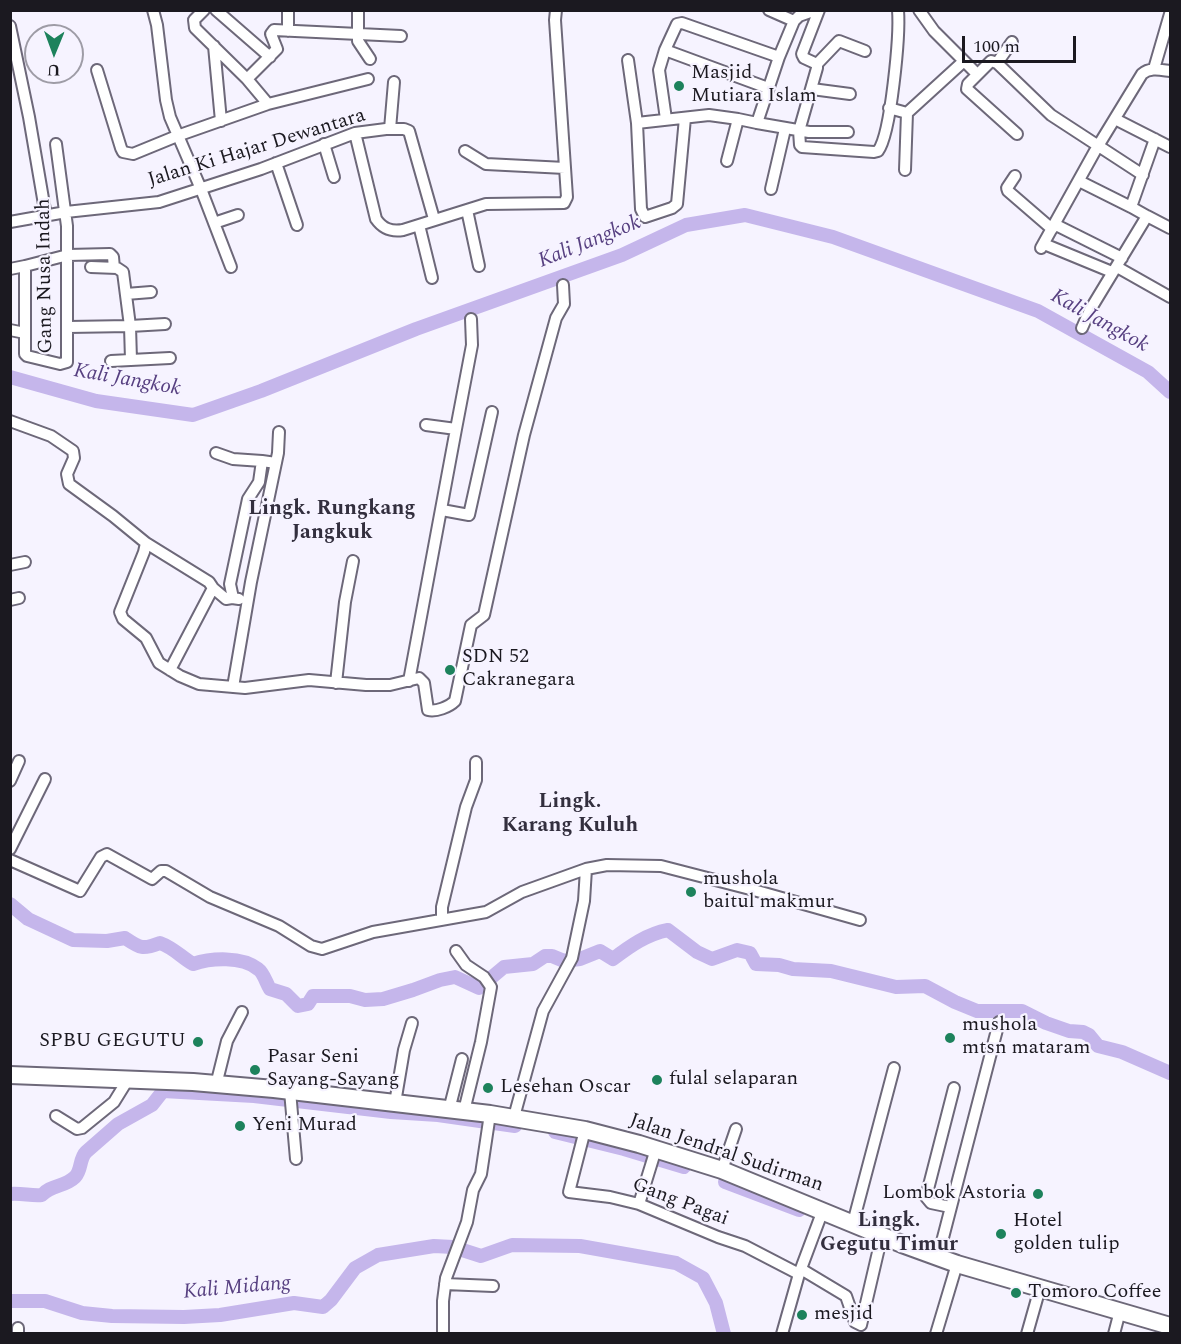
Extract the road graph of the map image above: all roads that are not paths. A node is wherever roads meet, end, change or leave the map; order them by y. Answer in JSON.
{"nodes":[{"id":1,"x":153,"y":10,"type":"edge"},
{"id":2,"x":204,"y":10,"type":"edge"},
{"id":3,"x":216,"y":10,"type":"edge"},
{"id":4,"x":288,"y":10,"type":"edge"},
{"id":5,"x":358,"y":10,"type":"edge"},
{"id":6,"x":556,"y":10,"type":"edge"},
{"id":7,"x":769,"y":10,"type":"edge"},
{"id":8,"x":818,"y":10,"type":"edge"},
{"id":9,"x":898,"y":10,"type":"edge"},
{"id":10,"x":919,"y":10,"type":"edge"},
{"id":11,"x":1170,"y":14,"type":"edge"},
{"id":12,"x":794,"y":21,"type":"junction"},
{"id":13,"x":10,"y":26,"type":"edge"},
{"id":14,"x":288,"y":31,"type":"junction"},
{"id":15,"x":357,"y":34,"type":"junction"},
{"id":16,"x":401,"y":36,"type":"dead end"},
{"id":17,"x":1012,"y":42,"type":"dead end"},
{"id":18,"x":214,"y":46,"type":"junction"},
{"id":19,"x":665,"y":50,"type":"junction"},
{"id":20,"x":865,"y":51,"type":"dead end"},
{"id":21,"x":270,"y":57,"type":"junction"},
{"id":22,"x":779,"y":57,"type":"junction"},
{"id":23,"x":370,"y":59,"type":"dead end"},
{"id":24,"x":628,"y":60,"type":"dead end"},
{"id":25,"x":964,"y":61,"type":"junction"},
{"id":26,"x":997,"y":63,"type":"junction"},
{"id":27,"x":817,"y":64,"type":"junction"},
{"id":28,"x":1154,"y":69,"type":"junction"},
{"id":29,"x":97,"y":70,"type":"dead end"},
{"id":30,"x":1170,"y":71,"type":"edge"},
{"id":31,"x":977,"y":74,"type":"junction"},
{"id":32,"x":247,"y":79,"type":"junction"},
{"id":33,"x":368,"y":80,"type":"dead end"},
{"id":34,"x":394,"y":82,"type":"dead end"},
{"id":35,"x":768,"y":88,"type":"junction"},
{"id":36,"x":812,"y":90,"type":"junction"},
{"id":37,"x":850,"y":94,"type":"dead end"},
{"id":38,"x":268,"y":104,"type":"junction"},
{"id":39,"x":890,"y":108,"type":"junction"},
{"id":40,"x":907,"y":113,"type":"junction"},
{"id":41,"x":685,"y":118,"type":"junction"},
{"id":42,"x":666,"y":119,"type":"junction"},
{"id":43,"x":738,"y":119,"type":"junction"},
{"id":44,"x":1115,"y":119,"type":"junction"},
{"id":45,"x":221,"y":121,"type":"junction"},
{"id":46,"x":637,"y":123,"type":"junction"},
{"id":47,"x":757,"y":123,"type":"junction"},
{"id":48,"x":390,"y":129,"type":"junction"},
{"id":49,"x":785,"y":129,"type":"junction"},
{"id":50,"x":799,"y":131,"type":"junction"},
{"id":51,"x":848,"y":132,"type":"dead end"},
{"id":52,"x":355,"y":133,"type":"junction"},
{"id":53,"x":1017,"y":134,"type":"dead end"},
{"id":54,"x":177,"y":136,"type":"junction"},
{"id":55,"x":1155,"y":139,"type":"junction"},
{"id":56,"x":56,"y":144,"type":"dead end"},
{"id":57,"x":324,"y":144,"type":"junction"},
{"id":58,"x":1098,"y":147,"type":"junction"},
{"id":59,"x":1170,"y":147,"type":"edge"},
{"id":60,"x":465,"y":151,"type":"dead end"},
{"id":61,"x":726,"y":161,"type":"dead end"},
{"id":62,"x":276,"y":163,"type":"junction"},
{"id":63,"x":566,"y":168,"type":"junction"},
{"id":64,"x":905,"y":170,"type":"dead end"},
{"id":65,"x":1143,"y":175,"type":"junction"},
{"id":66,"x":1015,"y":176,"type":"dead end"},
{"id":67,"x":334,"y":177,"type":"dead end"},
{"id":68,"x":1079,"y":181,"type":"junction"},
{"id":69,"x":201,"y":189,"type":"junction"},
{"id":70,"x":771,"y":189,"type":"dead end"},
{"id":71,"x":1131,"y":207,"type":"junction"},
{"id":72,"x":467,"y":210,"type":"junction"},
{"id":73,"x":66,"y":212,"type":"junction"},
{"id":74,"x":238,"y":215,"type":"dead end"},
{"id":75,"x":46,"y":216,"type":"junction"},
{"id":76,"x":1147,"y":216,"type":"junction"},
{"id":77,"x":434,"y":219,"type":"junction"},
{"id":78,"x":10,"y":222,"type":"edge"},
{"id":79,"x":214,"y":223,"type":"junction"},
{"id":80,"x":297,"y":225,"type":"dead end"},
{"id":81,"x":418,"y":225,"type":"junction"},
{"id":82,"x":1054,"y":227,"type":"junction"},
{"id":83,"x":1170,"y":228,"type":"edge"},
{"id":84,"x":68,"y":255,"type":"junction"},
{"id":85,"x":25,"y":266,"type":"junction"},
{"id":86,"x":479,"y":266,"type":"dead end"},
{"id":87,"x":1117,"y":266,"type":"junction"},
{"id":88,"x":91,"y":267,"type":"dead end"},
{"id":89,"x":231,"y":267,"type":"dead end"},
{"id":90,"x":114,"y":268,"type":"junction"},
{"id":91,"x":10,"y":269,"type":"edge"},
{"id":92,"x":432,"y":278,"type":"dead end"},
{"id":93,"x":563,"y":285,"type":"dead end"},
{"id":94,"x":151,"y":292,"type":"dead end"},
{"id":95,"x":126,"y":294,"type":"junction"},
{"id":96,"x":1170,"y":297,"type":"edge"},
{"id":97,"x":471,"y":319,"type":"dead end"},
{"id":98,"x":165,"y":324,"type":"dead end"},
{"id":99,"x":68,"y":327,"type":"junction"},
{"id":100,"x":130,"y":327,"type":"junction"},
{"id":101,"x":1082,"y":328,"type":"dead end"},
{"id":102,"x":10,"y":330,"type":"edge"},
{"id":103,"x":26,"y":333,"type":"junction"},
{"id":104,"x":170,"y":358,"type":"dead end"},
{"id":105,"x":131,"y":360,"type":"junction"},
{"id":106,"x":111,"y":361,"type":"dead end"},
{"id":107,"x":492,"y":412,"type":"dead end"},
{"id":108,"x":10,"y":421,"type":"edge"},
{"id":109,"x":426,"y":424,"type":"dead end"},
{"id":110,"x":456,"y":429,"type":"junction"},
{"id":111,"x":279,"y":432,"type":"dead end"},
{"id":112,"x":216,"y":453,"type":"dead end"},
{"id":113,"x":262,"y":461,"type":"junction"},
{"id":114,"x":276,"y":463,"type":"junction"},
{"id":115,"x":442,"y":510,"type":"junction"},
{"id":116,"x":146,"y":543,"type":"junction"},
{"id":117,"x":352,"y":561,"type":"dead end"},
{"id":118,"x":25,"y":562,"type":"dead end"},
{"id":119,"x":10,"y":565,"type":"edge"},
{"id":120,"x":211,"y":585,"type":"junction"},
{"id":121,"x":233,"y":598,"type":"junction"},
{"id":122,"x":248,"y":602,"type":"junction"},
{"id":123,"x":170,"y":670,"type":"junction"},
{"id":124,"x":409,"y":681,"type":"junction"},
{"id":125,"x":336,"y":683,"type":"junction"},
{"id":126,"x":233,"y":687,"type":"junction"},
{"id":127,"x":19,"y":761,"type":"dead end"},
{"id":128,"x":476,"y":762,"type":"dead end"},
{"id":129,"x":45,"y":779,"type":"dead end"},
{"id":130,"x":10,"y":781,"type":"edge"},
{"id":131,"x":10,"y":849,"type":"edge"},
{"id":132,"x":10,"y":860,"type":"edge"},
{"id":133,"x":586,"y":869,"type":"junction"},
{"id":134,"x":442,"y":920,"type":"junction"},
{"id":135,"x":860,"y":920,"type":"dead end"},
{"id":136,"x":456,"y":951,"type":"dead end"},
{"id":137,"x":242,"y":1012,"type":"dead end"},
{"id":138,"x":999,"y":1022,"type":"dead end"},
{"id":139,"x":412,"y":1023,"type":"dead end"},
{"id":140,"x":462,"y":1059,"type":"dead end"},
{"id":141,"x":894,"y":1068,"type":"dead end"},
{"id":142,"x":10,"y":1075,"type":"edge"},
{"id":143,"x":127,"y":1081,"type":"junction"},
{"id":144,"x":216,"y":1085,"type":"junction"},
{"id":145,"x":954,"y":1088,"type":"dead end"},
{"id":146,"x":291,"y":1098,"type":"junction"},
{"id":147,"x":395,"y":1102,"type":"junction"},
{"id":148,"x":457,"y":1110,"type":"junction"},
{"id":149,"x":56,"y":1116,"type":"dead end"},
{"id":150,"x":514,"y":1118,"type":"junction"},
{"id":151,"x":490,"y":1121,"type":"junction"},
{"id":152,"x":736,"y":1129,"type":"dead end"},
{"id":153,"x":583,"y":1136,"type":"junction"},
{"id":154,"x":654,"y":1155,"type":"junction"},
{"id":155,"x":296,"y":1159,"type":"dead end"},
{"id":156,"x":723,"y":1170,"type":"junction"},
{"id":157,"x":639,"y":1204,"type":"junction"},
{"id":158,"x":950,"y":1207,"type":"junction"},
{"id":159,"x":823,"y":1210,"type":"junction"},
{"id":160,"x":853,"y":1223,"type":"junction"},
{"id":161,"x":882,"y":1235,"type":"junction"},
{"id":162,"x":938,"y":1257,"type":"junction"},
{"id":163,"x":957,"y":1264,"type":"junction"},
{"id":164,"x":800,"y":1272,"type":"junction"},
{"id":165,"x":445,"y":1284,"type":"junction"},
{"id":166,"x":493,"y":1286,"type":"dead end"},
{"id":167,"x":1040,"y":1287,"type":"junction"},
{"id":168,"x":1120,"y":1311,"type":"junction"},
{"id":169,"x":1170,"y":1326,"type":"edge"},
{"id":170,"x":443,"y":1334,"type":"edge"},
{"id":171,"x":782,"y":1334,"type":"edge"},
{"id":172,"x":936,"y":1334,"type":"edge"},
{"id":173,"x":1027,"y":1334,"type":"edge"},
{"id":174,"x":1114,"y":1334,"type":"edge"}],
"edges":[{"from":1,"to":54,"type":"street"},
{"from":2,"to":18,"type":"street"},
{"from":3,"to":21,"type":"street"},
{"from":4,"to":14,"type":"street"},
{"from":5,"to":15,"type":"street"},
{"from":6,"to":63,"type":"street"},
{"from":7,"to":12,"type":"street"},
{"from":8,"to":12,"type":"street"},
{"from":8,"to":27,"type":"street"},
{"from":9,"to":39,"type":"street"},
{"from":10,"to":25,"type":"street"},
{"from":11,"to":28,"type":"street"},
{"from":12,"to":22,"type":"street"},
{"from":13,"to":75,"type":"street"},
{"from":14,"to":15,"type":"street"},
{"from":14,"to":21,"type":"street"},
{"from":15,"to":16,"type":"street"},
{"from":15,"to":23,"type":"street"},
{"from":17,"to":26,"type":"street"},
{"from":18,"to":32,"type":"street"},
{"from":18,"to":45,"type":"street"},
{"from":19,"to":22,"type":"street"},
{"from":19,"to":35,"type":"street"},
{"from":19,"to":42,"type":"street"},
{"from":20,"to":27,"type":"street"},
{"from":21,"to":32,"type":"street"},
{"from":22,"to":35,"type":"street"},
{"from":24,"to":46,"type":"street"},
{"from":25,"to":31,"type":"street"},
{"from":25,"to":40,"type":"street"},
{"from":26,"to":31,"type":"street"},
{"from":26,"to":58,"type":"street"},
{"from":27,"to":36,"type":"street"},
{"from":28,"to":30,"type":"street"},
{"from":28,"to":44,"type":"street"},
{"from":29,"to":54,"type":"street"},
{"from":31,"to":53,"type":"street"},
{"from":32,"to":38,"type":"street"},
{"from":33,"to":38,"type":"street"},
{"from":34,"to":48,"type":"street"},
{"from":35,"to":47,"type":"street"},
{"from":36,"to":37,"type":"street"},
{"from":36,"to":50,"type":"street"},
{"from":38,"to":45,"type":"street"},
{"from":39,"to":40,"type":"street"},
{"from":39,"to":50,"type":"street"},
{"from":40,"to":64,"type":"street"},
{"from":41,"to":42,"type":"street"},
{"from":41,"to":43,"type":"street"},
{"from":41,"to":46,"type":"street"},
{"from":42,"to":46,"type":"street"},
{"from":43,"to":47,"type":"street"},
{"from":43,"to":61,"type":"street"},
{"from":44,"to":55,"type":"street"},
{"from":44,"to":58,"type":"street"},
{"from":45,"to":54,"type":"street"},
{"from":47,"to":49,"type":"street"},
{"from":48,"to":52,"type":"street","name":"Jalan Ki Hajar Dewantara"},
{"from":48,"to":77,"type":"street","name":"Jalan Ki Hajar Dewantara"},
{"from":49,"to":50,"type":"street"},
{"from":49,"to":70,"type":"street"},
{"from":50,"to":51,"type":"street"},
{"from":52,"to":57,"type":"street","name":"Jalan Ki Hajar Dewantara"},
{"from":52,"to":81,"type":"street"},
{"from":54,"to":69,"type":"street"},
{"from":55,"to":59,"type":"street"},
{"from":55,"to":65,"type":"street"},
{"from":56,"to":73,"type":"street","name":"Gang Nusa Indah"},
{"from":57,"to":62,"type":"street","name":"Jalan Ki Hajar Dewantara"},
{"from":57,"to":67,"type":"street"},
{"from":58,"to":65,"type":"street"},
{"from":58,"to":68,"type":"street"},
{"from":60,"to":63,"type":"street"},
{"from":62,"to":69,"type":"street","name":"Jalan Ki Hajar Dewantara"},
{"from":62,"to":80,"type":"street"},
{"from":63,"to":72,"type":"street"},
{"from":65,"to":71,"type":"street"},
{"from":66,"to":82,"type":"street"},
{"from":68,"to":71,"type":"street"},
{"from":68,"to":82,"type":"street"},
{"from":69,"to":73,"type":"street","name":"Jalan Ki Hajar Dewantara"},
{"from":69,"to":79,"type":"street"},
{"from":71,"to":76,"type":"street"},
{"from":72,"to":77,"type":"street"},
{"from":72,"to":86,"type":"street"},
{"from":73,"to":75,"type":"street","name":"Jalan Ki Hajar Dewantara"},
{"from":73,"to":84,"type":"street","name":"Gang Nusa Indah"},
{"from":74,"to":79,"type":"street"},
{"from":75,"to":78,"type":"street","name":"Jalan Ki Hajar Dewantara"},
{"from":76,"to":83,"type":"street"},
{"from":76,"to":87,"type":"street"},
{"from":77,"to":81,"type":"street"},
{"from":79,"to":89,"type":"street"},
{"from":81,"to":92,"type":"street"},
{"from":82,"to":87,"type":"street"},
{"from":82,"to":87,"type":"street"},
{"from":84,"to":85,"type":"street"},
{"from":84,"to":90,"type":"street"},
{"from":84,"to":99,"type":"street","name":"Gang Nusa Indah"},
{"from":85,"to":91,"type":"street"},
{"from":85,"to":103,"type":"street"},
{"from":87,"to":96,"type":"street"},
{"from":87,"to":101,"type":"street"},
{"from":88,"to":90,"type":"street"},
{"from":90,"to":95,"type":"street"},
{"from":93,"to":124,"type":"street"},
{"from":94,"to":95,"type":"street"},
{"from":95,"to":100,"type":"street"},
{"from":97,"to":110,"type":"street"},
{"from":98,"to":100,"type":"street"},
{"from":99,"to":100,"type":"street"},
{"from":99,"to":103,"type":"street","name":"Gang Nusa Indah"},
{"from":100,"to":105,"type":"street"},
{"from":102,"to":103,"type":"street"},
{"from":104,"to":105,"type":"street"},
{"from":105,"to":106,"type":"street"},
{"from":107,"to":115,"type":"street"},
{"from":108,"to":116,"type":"street"},
{"from":109,"to":110,"type":"street"},
{"from":110,"to":115,"type":"street"},
{"from":111,"to":114,"type":"street"},
{"from":112,"to":113,"type":"street"},
{"from":113,"to":114,"type":"street"},
{"from":113,"to":121,"type":"street"},
{"from":114,"to":122,"type":"street"},
{"from":115,"to":124,"type":"street"},
{"from":116,"to":120,"type":"street"},
{"from":116,"to":123,"type":"street"},
{"from":117,"to":125,"type":"street"},
{"from":118,"to":119,"type":"street"},
{"from":120,"to":121,"type":"street"},
{"from":120,"to":123,"type":"street"},
{"from":121,"to":122,"type":"street"},
{"from":122,"to":126,"type":"street"},
{"from":123,"to":126,"type":"street"},
{"from":124,"to":125,"type":"street"},
{"from":125,"to":126,"type":"street"},
{"from":127,"to":130,"type":"street"},
{"from":128,"to":134,"type":"street"},
{"from":129,"to":131,"type":"street"},
{"from":132,"to":134,"type":"street"},
{"from":133,"to":134,"type":"street"},
{"from":133,"to":135,"type":"street"},
{"from":133,"to":150,"type":"street"},
{"from":136,"to":148,"type":"street"},
{"from":137,"to":144,"type":"street"},
{"from":138,"to":158,"type":"street"},
{"from":139,"to":147,"type":"street"},
{"from":140,"to":148,"type":"street"},
{"from":141,"to":160,"type":"street"},
{"from":142,"to":143,"type":"highway","name":"Jalan Jendral Sudirman"},
{"from":143,"to":144,"type":"highway","name":"Jalan Jendral Sudirman"},
{"from":143,"to":149,"type":"street"},
{"from":144,"to":146,"type":"highway","name":"Jalan Jendral Sudirman"},
{"from":145,"to":158,"type":"street"},
{"from":146,"to":147,"type":"highway","name":"Jalan Jendral Sudirman"},
{"from":146,"to":155,"type":"street"},
{"from":147,"to":148,"type":"highway","name":"Jalan Jendral Sudirman"},
{"from":148,"to":151,"type":"highway","name":"Jalan Jendral Sudirman"},
{"from":150,"to":151,"type":"highway","name":"Jalan Jendral Sudirman"},
{"from":150,"to":153,"type":"highway","name":"Jalan Jendral Sudirman"},
{"from":151,"to":165,"type":"street"},
{"from":152,"to":156,"type":"street"},
{"from":153,"to":154,"type":"highway","name":"Jalan Jendral Sudirman"},
{"from":153,"to":157,"type":"street","name":"Gang Pagai"},
{"from":154,"to":156,"type":"highway","name":"Jalan Jendral Sudirman"},
{"from":154,"to":157,"type":"street"},
{"from":156,"to":159,"type":"highway","name":"Jalan Jendral Sudirman"},
{"from":157,"to":164,"type":"street","name":"Gang Pagai"},
{"from":158,"to":162,"type":"street"},
{"from":159,"to":160,"type":"highway","name":"Jalan Jendral Sudirman"},
{"from":159,"to":164,"type":"street"},
{"from":160,"to":161,"type":"highway","name":"Jalan Jendral Sudirman"},
{"from":161,"to":162,"type":"highway","name":"Jalan Jendral Sudirman"},
{"from":161,"to":164,"type":"street","name":"Gang Pagai"},
{"from":162,"to":163,"type":"highway","name":"Jalan Jendral Sudirman"},
{"from":163,"to":167,"type":"highway","name":"Jalan Jendral Sudirman"},
{"from":163,"to":172,"type":"street"},
{"from":164,"to":171,"type":"street"},
{"from":165,"to":166,"type":"street"},
{"from":165,"to":170,"type":"street"},
{"from":167,"to":168,"type":"highway","name":"Jalan Jendral Sudirman"},
{"from":167,"to":173,"type":"street"},
{"from":168,"to":169,"type":"highway","name":"Jalan Jendral Sudirman"},
{"from":168,"to":174,"type":"street"}]}
